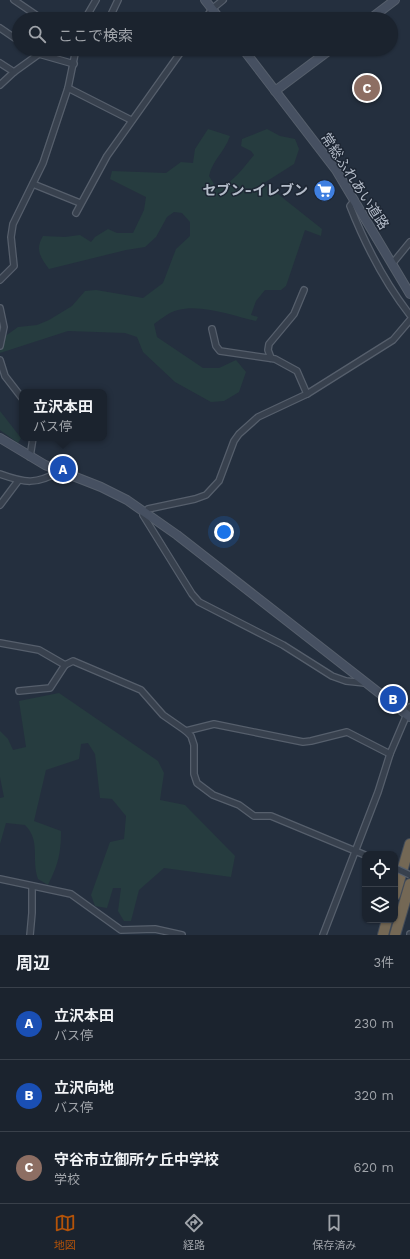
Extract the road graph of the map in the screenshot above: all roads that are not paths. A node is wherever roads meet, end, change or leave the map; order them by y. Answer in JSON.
{"nodes":[{"id":1,"x":14,"y":0,"type":"edge"},
{"id":2,"x":96,"y":0,"type":"edge"},
{"id":3,"x":118,"y":0,"type":"edge"},
{"id":4,"x":205,"y":0,"type":"edge"},
{"id":5,"x":223,"y":0,"type":"edge"},
{"id":6,"x":395,"y":0,"type":"edge"},
{"id":7,"x":212,"y":9,"type":"junction"},
{"id":8,"x":32,"y":12,"type":"edge"},
{"id":9,"x":89,"y":12,"type":"edge"},
{"id":10,"x":112,"y":12,"type":"edge"},
{"id":11,"x":210,"y":12,"type":"edge"},
{"id":12,"x":214,"y":12,"type":"edge"},
{"id":13,"x":379,"y":12,"type":"edge"},
{"id":14,"x":0,"y":28,"type":"edge"},
{"id":15,"x":12,"y":36,"type":"edge"},
{"id":16,"x":36,"y":56,"type":"edge"},
{"id":17,"x":46,"y":56,"type":"edge"},
{"id":18,"x":75,"y":56,"type":"edge"},
{"id":19,"x":178,"y":56,"type":"edge"},
{"id":20,"x":248,"y":56,"type":"edge"},
{"id":21,"x":322,"y":56,"type":"edge"},
{"id":22,"x":0,"y":63,"type":"edge"},
{"id":23,"x":74,"y":64,"type":"junction"},
{"id":24,"x":14,"y":72,"type":"junction"},
{"id":25,"x":0,"y":85,"type":"edge"},
{"id":26,"x":68,"y":88,"type":"junction"},
{"id":27,"x":275,"y":91,"type":"junction"},
{"id":28,"x":132,"y":120,"type":"junction"},
{"id":29,"x":33,"y":184,"type":"junction"},
{"id":30,"x":354,"y":201,"type":"junction"},
{"id":31,"x":80,"y":203,"type":"junction"},
{"id":32,"x":76,"y":213,"type":"dead end"},
{"id":33,"x":410,"y":242,"type":"edge"},
{"id":34,"x":392,"y":264,"type":"junction"},
{"id":35,"x":0,"y":280,"type":"edge"},
{"id":36,"x":304,"y":290,"type":"dead end"},
{"id":37,"x":410,"y":294,"type":"edge"},
{"id":38,"x":0,"y":308,"type":"edge"},
{"id":39,"x":410,"y":315,"type":"edge"},
{"id":40,"x":410,"y":320,"type":"edge"},
{"id":41,"x":212,"y":329,"type":"dead end"},
{"id":42,"x":0,"y":346,"type":"edge"},
{"id":43,"x":271,"y":358,"type":"junction"},
{"id":44,"x":0,"y":360,"type":"edge"},
{"id":45,"x":19,"y":394,"type":"edge"},
{"id":46,"x":307,"y":394,"type":"junction"},
{"id":47,"x":0,"y":438,"type":"edge"},
{"id":48,"x":33,"y":441,"type":"edge"},
{"id":49,"x":30,"y":457,"type":"junction"},
{"id":50,"x":60,"y":472,"type":"junction"},
{"id":51,"x":0,"y":474,"type":"edge"},
{"id":52,"x":18,"y":481,"type":"junction"},
{"id":53,"x":0,"y":505,"type":"edge"},
{"id":54,"x":145,"y":512,"type":"junction"},
{"id":55,"x":0,"y":643,"type":"edge"},
{"id":56,"x":65,"y":666,"type":"junction"},
{"id":57,"x":367,"y":683,"type":"junction"},
{"id":58,"x":19,"y":691,"type":"dead end"},
{"id":59,"x":409,"y":713,"type":"edge"},
{"id":60,"x":186,"y":731,"type":"junction"},
{"id":61,"x":390,"y":754,"type":"junction"},
{"id":62,"x":410,"y":844,"type":"edge"},
{"id":63,"x":354,"y":850,"type":"junction"},
{"id":64,"x":362,"y":854,"type":"edge"},
{"id":65,"x":398,"y":869,"type":"edge"},
{"id":66,"x":410,"y":875,"type":"edge"},
{"id":67,"x":0,"y":879,"type":"edge"},
{"id":68,"x":410,"y":884,"type":"edge"},
{"id":69,"x":32,"y":886,"type":"junction"},
{"id":70,"x":397,"y":887,"type":"edge"},
{"id":71,"x":387,"y":923,"type":"edge"},
{"id":72,"x":30,"y":935,"type":"edge"},
{"id":73,"x":182,"y":935,"type":"edge"},
{"id":74,"x":323,"y":935,"type":"edge"},
{"id":75,"x":383,"y":935,"type":"edge"},
{"id":76,"x":395,"y":935,"type":"edge"}],
"edges":[{"from":1,"to":8,"type":"street"},
{"from":2,"to":9,"type":"street"},
{"from":3,"to":10,"type":"street"},
{"from":4,"to":7,"type":"street"},
{"from":5,"to":7,"type":"street"},
{"from":6,"to":13,"type":"street"},
{"from":7,"to":11,"type":"street"},
{"from":7,"to":12,"type":"street"},
{"from":14,"to":15,"type":"street"},
{"from":16,"to":24,"type":"street"},
{"from":17,"to":23,"type":"street"},
{"from":18,"to":23,"type":"street"},
{"from":19,"to":28,"type":"street"},
{"from":20,"to":27,"type":"street","name":"常総ふれあい道路"},
{"from":21,"to":27,"type":"street"},
{"from":22,"to":24,"type":"street"},
{"from":23,"to":26,"type":"street"},
{"from":24,"to":25,"type":"street"},
{"from":26,"to":28,"type":"street"},
{"from":26,"to":29,"type":"street"},
{"from":27,"to":30,"type":"street","name":"常総ふれあい道路"},
{"from":28,"to":31,"type":"street"},
{"from":29,"to":31,"type":"street"},
{"from":29,"to":35,"type":"street"},
{"from":30,"to":34,"type":"street","name":"常総ふれあい道路"},
{"from":30,"to":39,"type":"street"},
{"from":31,"to":32,"type":"street"},
{"from":33,"to":34,"type":"street"},
{"from":34,"to":37,"type":"street","name":"常総ふれあい道路"},
{"from":36,"to":43,"type":"street"},
{"from":38,"to":42,"type":"street"},
{"from":40,"to":46,"type":"street"},
{"from":41,"to":43,"type":"street"},
{"from":43,"to":46,"type":"street"},
{"from":44,"to":45,"type":"street"},
{"from":46,"to":54,"type":"street"},
{"from":47,"to":49,"type":"street"},
{"from":48,"to":49,"type":"street"},
{"from":49,"to":50,"type":"street"},
{"from":50,"to":52,"type":"street"},
{"from":50,"to":54,"type":"street"},
{"from":51,"to":52,"type":"street"},
{"from":52,"to":53,"type":"street"},
{"from":54,"to":57,"type":"street"},
{"from":54,"to":57,"type":"street"},
{"from":55,"to":56,"type":"street"},
{"from":56,"to":58,"type":"street"},
{"from":56,"to":60,"type":"street"},
{"from":57,"to":59,"type":"street"},
{"from":59,"to":61,"type":"street"},
{"from":60,"to":61,"type":"street"},
{"from":60,"to":63,"type":"street"},
{"from":61,"to":63,"type":"street"},
{"from":62,"to":70,"type":"highway"},
{"from":63,"to":64,"type":"street"},
{"from":63,"to":74,"type":"street"},
{"from":65,"to":66,"type":"street","bridge":true},
{"from":67,"to":69,"type":"street"},
{"from":68,"to":76,"type":"highway"},
{"from":69,"to":72,"type":"street"},
{"from":69,"to":73,"type":"street"},
{"from":71,"to":75,"type":"highway"}]}
